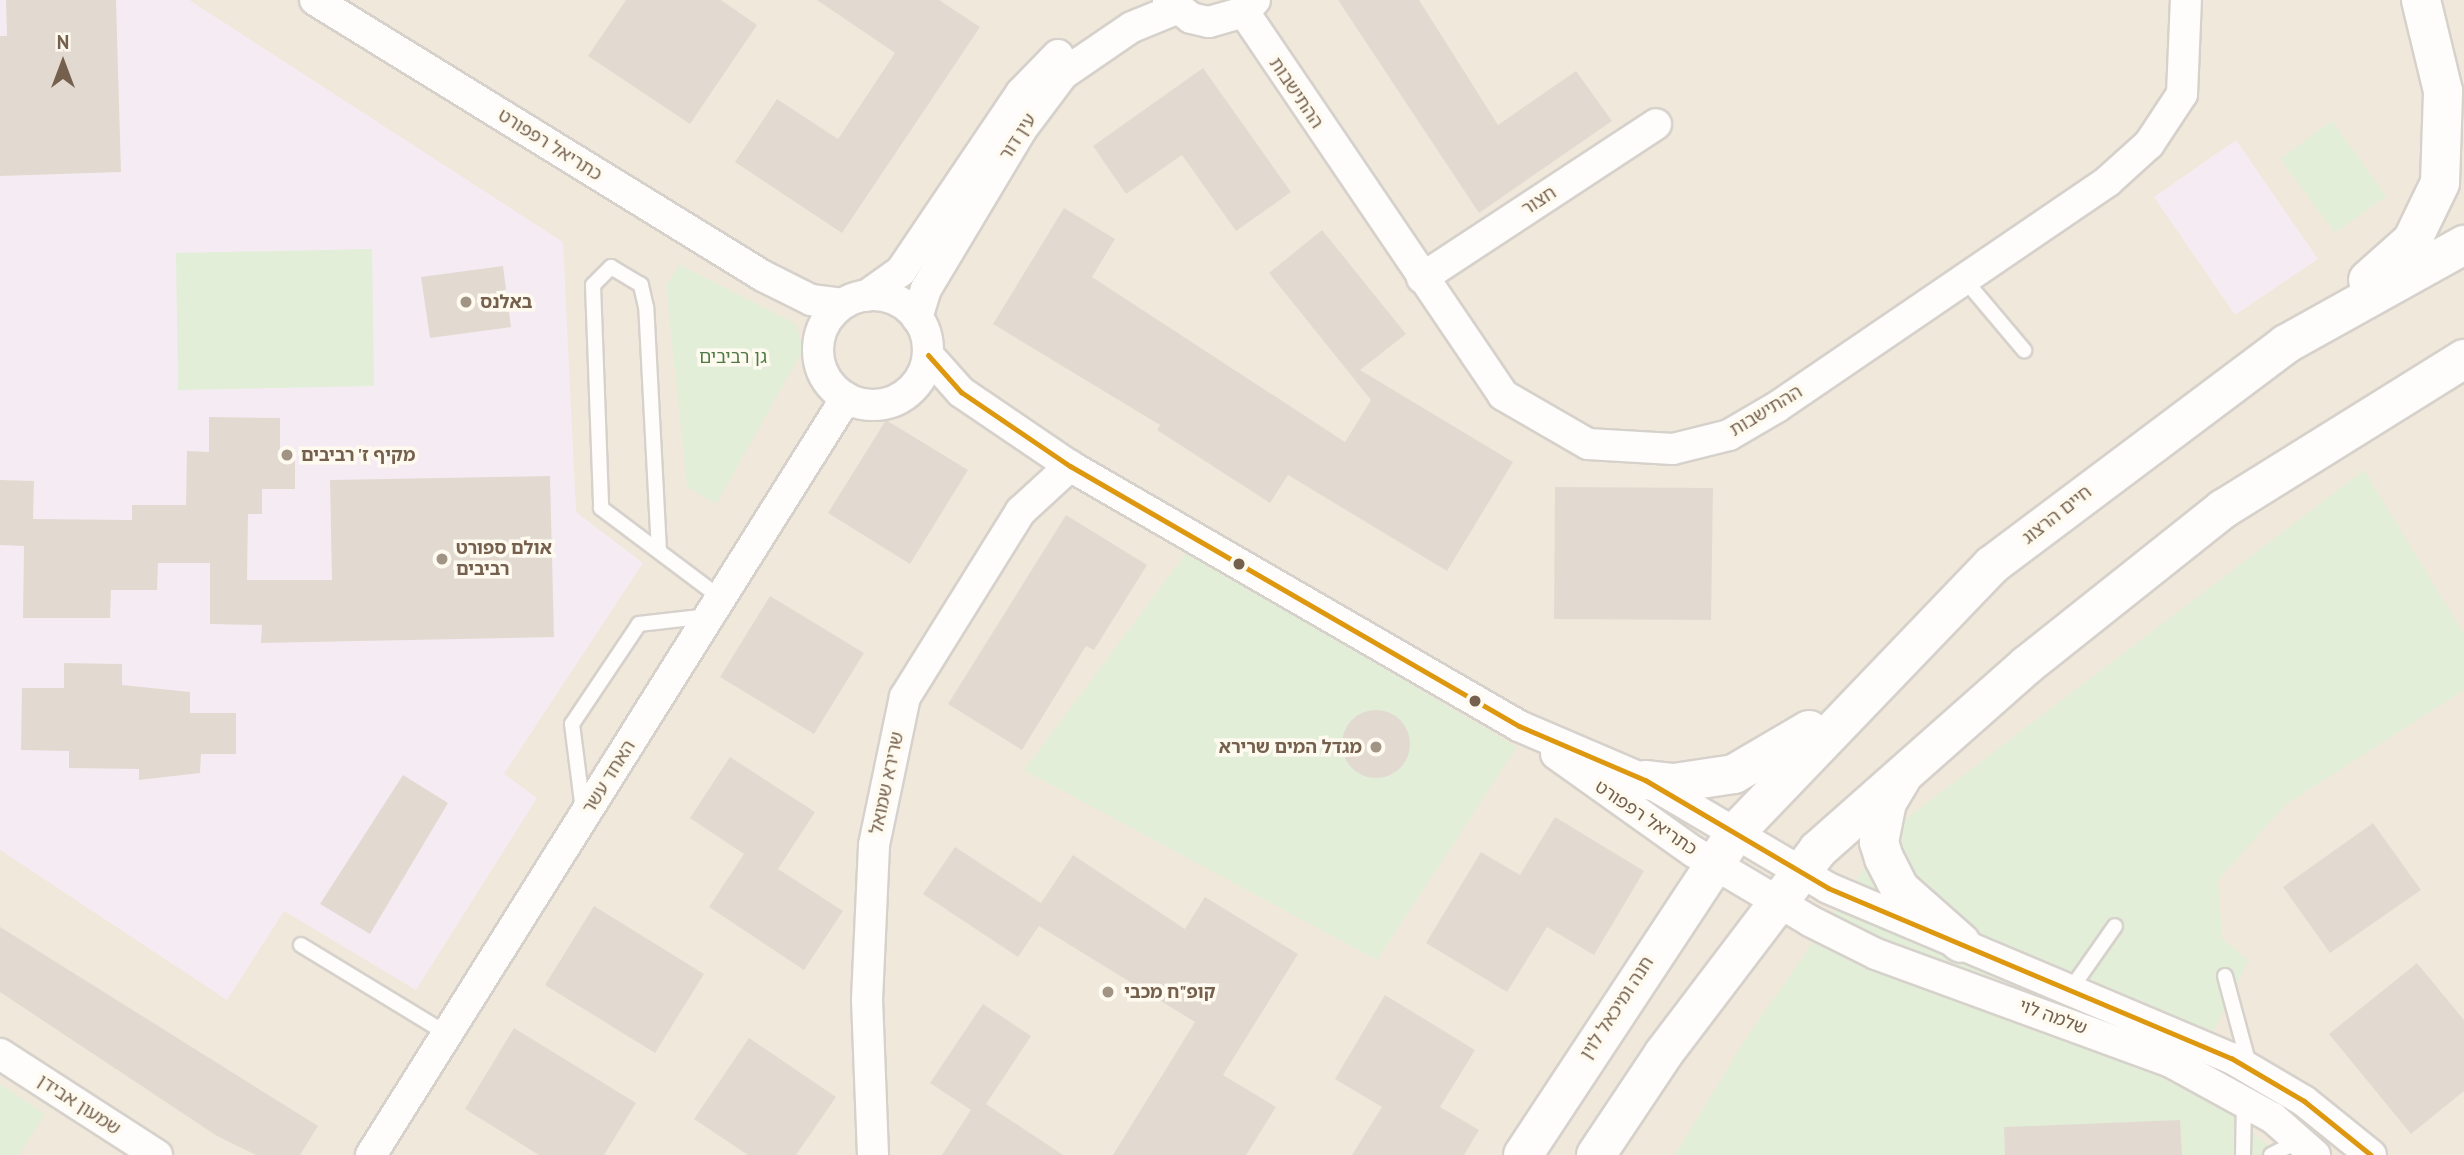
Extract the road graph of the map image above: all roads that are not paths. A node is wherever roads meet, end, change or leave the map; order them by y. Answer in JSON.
{"nodes":[{"id":1,"x":315,"y":0,"type":"edge"},
{"id":2,"x":1139,"y":0,"type":"edge"},
{"id":3,"x":2186,"y":0,"type":"edge"},
{"id":4,"x":2421,"y":0,"type":"edge"},
{"id":5,"x":2430,"y":0,"type":"edge"},
{"id":6,"x":1172,"y":4,"type":"edge"},
{"id":7,"x":1249,"y":6,"type":"edge"},
{"id":8,"x":2464,"y":57,"type":"edge"},
{"id":9,"x":1656,"y":124,"type":"dead end"},
{"id":10,"x":2464,"y":245,"type":"edge"},
{"id":11,"x":1423,"y":278,"type":"junction"},
{"id":12,"x":1965,"y":280,"type":"junction"},
{"id":13,"x":786,"y":289,"type":"junction"},
{"id":14,"x":855,"y":300,"type":"junction"},
{"id":15,"x":918,"y":318,"type":"junction"},
{"id":16,"x":821,"y":332,"type":"junction"},
{"id":17,"x":2286,"y":344,"type":"junction"},
{"id":18,"x":2024,"y":350,"type":"dead end"},
{"id":19,"x":928,"y":355,"type":"junction"},
{"id":20,"x":2464,"y":359,"type":"edge"},
{"id":21,"x":911,"y":390,"type":"junction"},
{"id":22,"x":846,"y":398,"type":"junction"},
{"id":23,"x":995,"y":416,"type":"junction"},
{"id":24,"x":1070,"y":466,"type":"junction"},
{"id":25,"x":659,"y":551,"type":"junction"},
{"id":26,"x":716,"y":607,"type":"junction"},
{"id":27,"x":1914,"y":645,"type":"junction"},
{"id":28,"x":1519,"y":726,"type":"junction"},
{"id":29,"x":1909,"y":767,"type":"junction"},
{"id":30,"x":1645,"y":780,"type":"junction"},
{"id":31,"x":584,"y":817,"type":"junction"},
{"id":32,"x":1725,"y":848,"type":"junction"},
{"id":33,"x":1798,"y":870,"type":"junction"},
{"id":34,"x":1777,"y":902,"type":"junction"},
{"id":35,"x":2115,"y":926,"type":"dead end"},
{"id":36,"x":1961,"y":943,"type":"junction"},
{"id":37,"x":301,"y":945,"type":"dead end"},
{"id":38,"x":2225,"y":976,"type":"dead end"},
{"id":39,"x":2073,"y":986,"type":"junction"},
{"id":40,"x":446,"y":1033,"type":"junction"},
{"id":41,"x":0,"y":1054,"type":"edge"},
{"id":42,"x":2250,"y":1069,"type":"junction"},
{"id":43,"x":2244,"y":1103,"type":"junction"},
{"id":44,"x":2307,"y":1148,"type":"edge"},
{"id":45,"x":157,"y":1155,"type":"edge"},
{"id":46,"x":372,"y":1155,"type":"edge"},
{"id":47,"x":873,"y":1155,"type":"edge"},
{"id":48,"x":1523,"y":1155,"type":"edge"},
{"id":49,"x":1596,"y":1155,"type":"edge"},
{"id":50,"x":2244,"y":1155,"type":"edge"},
{"id":51,"x":2271,"y":1155,"type":"edge"},
{"id":52,"x":2371,"y":1155,"type":"edge"}],
"edges":[{"from":1,"to":13,"type":"street","name":"כתריאל רפפורט"},
{"from":2,"to":14,"type":"street","name":"עין דור"},
{"from":3,"to":12,"type":"street","name":"ההתישבות"},
{"from":4,"to":17,"type":"main road"},
{"from":5,"to":8,"type":"main road"},
{"from":6,"to":7,"type":"street"},
{"from":6,"to":15,"type":"street","name":"עין דור"},
{"from":7,"to":11,"type":"street","name":"ההתישבות"},
{"from":9,"to":11,"type":"street","name":"חצור"},
{"from":10,"to":17,"type":"main road","name":"חיים הרצוג"},
{"from":11,"to":12,"type":"street","name":"ההתישבות"},
{"from":12,"to":18,"type":"lane"},
{"from":13,"to":14,"type":"street","name":"כתריאל רפפורט"},
{"from":13,"to":16,"type":"street","name":"כתריאל רפפורט"},
{"from":14,"to":15,"type":"street"},
{"from":14,"to":16,"type":"street"},
{"from":15,"to":19,"type":"street"},
{"from":16,"to":22,"type":"street"},
{"from":17,"to":27,"type":"main road","name":"חיים הרצוג"},
{"from":19,"to":21,"type":"street"},
{"from":19,"to":23,"type":"street","name":"כתריאל רפפורט"},
{"from":20,"to":29,"type":"main road"},
{"from":21,"to":22,"type":"street"},
{"from":21,"to":23,"type":"street","name":"כתריאל רפפורט"},
{"from":22,"to":26,"type":"street","name":"האחד עשר"},
{"from":23,"to":24,"type":"street","name":"כתריאל רפפורט"},
{"from":24,"to":28,"type":"street","name":"כתריאל רפפורט"},
{"from":24,"to":47,"type":"street","name":"שרירא שמואל"},
{"from":25,"to":25,"type":"lane"},
{"from":25,"to":26,"type":"lane"},
{"from":26,"to":31,"type":"street","name":"האחד עשר"},
{"from":26,"to":31,"type":"lane"},
{"from":27,"to":30,"type":"main road"},
{"from":27,"to":32,"type":"main road","name":"חיים הרצוג"},
{"from":28,"to":30,"type":"street","name":"כתריאל רפפורט"},
{"from":28,"to":32,"type":"street","name":"כתריאל רפפורט"},
{"from":29,"to":33,"type":"main road"},
{"from":29,"to":36,"type":"main road"},
{"from":30,"to":32,"type":"street","name":"כתריאל רפפורט"},
{"from":31,"to":40,"type":"street","name":"האחד עשר"},
{"from":32,"to":33,"type":"street","name":"כתריאל רפפורט"},
{"from":32,"to":34,"type":"street","name":"כתריאל רפפורט"},
{"from":32,"to":48,"type":"main road","name":"חנה ומיכאל לוין"},
{"from":33,"to":34,"type":"main road"},
{"from":33,"to":36,"type":"street","name":"שלמה לוי"},
{"from":34,"to":43,"type":"street","name":"שלמה לוי"},
{"from":34,"to":49,"type":"main road"},
{"from":35,"to":39,"type":"lane"},
{"from":36,"to":39,"type":"street","name":"שלמה לוי"},
{"from":37,"to":40,"type":"lane"},
{"from":38,"to":42,"type":"lane"},
{"from":39,"to":42,"type":"street","name":"שלמה לוי"},
{"from":40,"to":46,"type":"street","name":"האחד עשר"},
{"from":41,"to":45,"type":"street","name":"שמעון אבידן"},
{"from":42,"to":52,"type":"street","name":"שלמה לוי"},
{"from":43,"to":44,"type":"street","name":"שלמה לוי"},
{"from":43,"to":50,"type":"lane"},
{"from":44,"to":51,"type":"lane"}]}
